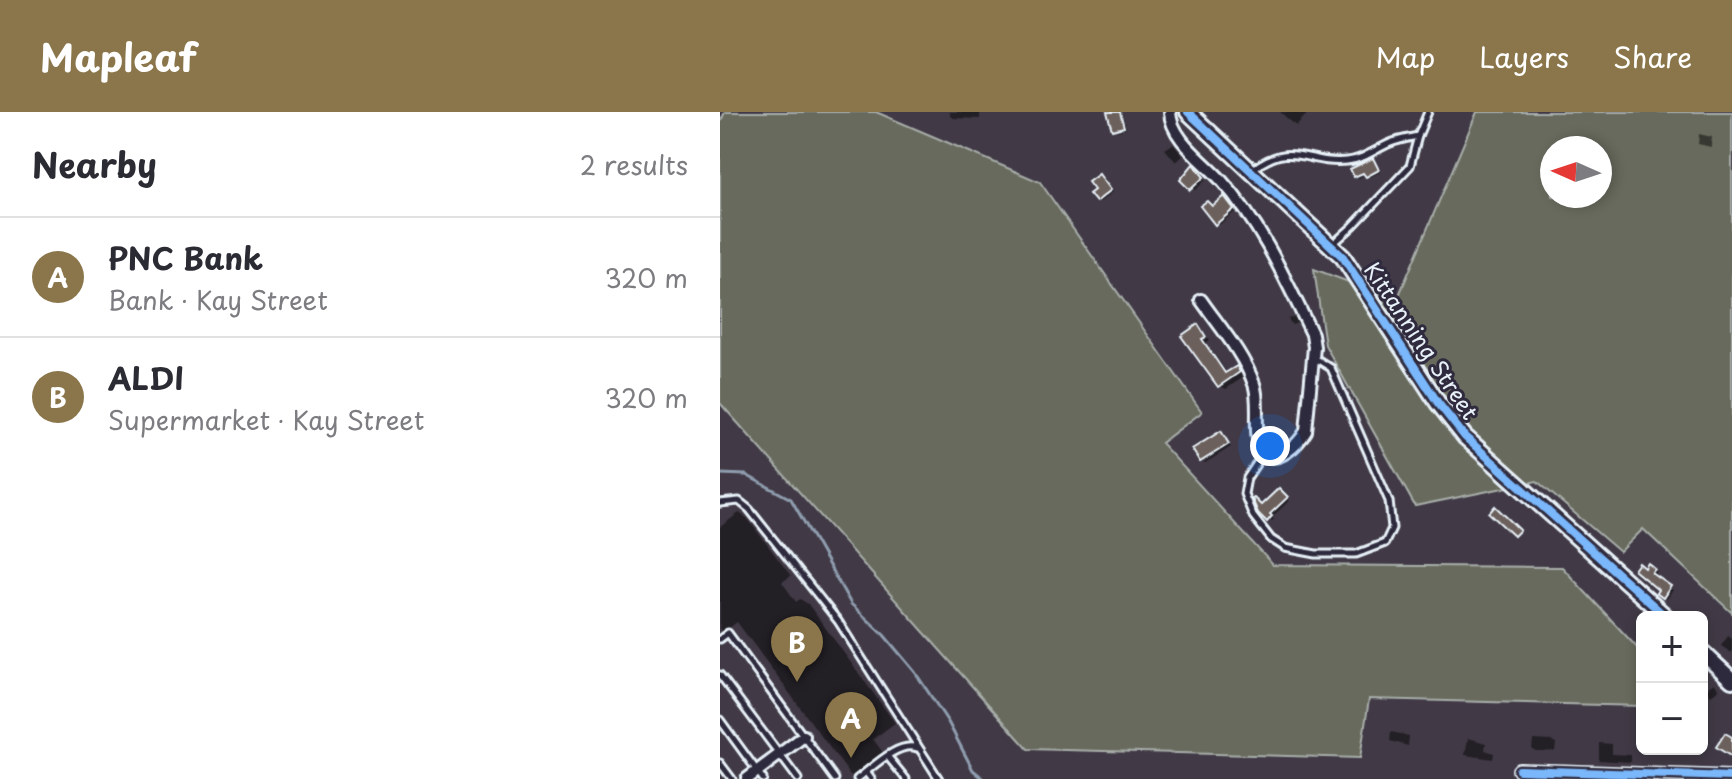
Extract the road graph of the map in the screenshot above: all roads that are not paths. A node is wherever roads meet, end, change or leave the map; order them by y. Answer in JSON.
{"nodes":[{"id":1,"x":1170,"y":112,"type":"edge"},
{"id":2,"x":1188,"y":112,"type":"edge"},
{"id":3,"x":1428,"y":112,"type":"edge"},
{"id":4,"x":1418,"y":136,"type":"junction"},
{"id":5,"x":1251,"y":170,"type":"junction"},
{"id":6,"x":1330,"y":245,"type":"junction"},
{"id":7,"x":1201,"y":300,"type":"dead end"},
{"id":8,"x":1313,"y":357,"type":"junction"},
{"id":9,"x":1263,"y":453,"type":"junction"},
{"id":10,"x":720,"y":503,"type":"edge"},
{"id":11,"x":1659,"y":611,"type":"edge"},
{"id":12,"x":720,"y":639,"type":"edge"},
{"id":13,"x":1708,"y":658,"type":"edge"},
{"id":14,"x":720,"y":675,"type":"edge"},
{"id":15,"x":1732,"y":680,"type":"edge"},
{"id":16,"x":720,"y":720,"type":"edge"},
{"id":17,"x":804,"y":736,"type":"junction"},
{"id":18,"x":918,"y":748,"type":"junction"},
{"id":19,"x":780,"y":754,"type":"junction"},
{"id":20,"x":888,"y":757,"type":"junction"},
{"id":21,"x":720,"y":763,"type":"edge"},
{"id":22,"x":1519,"y":770,"type":"dead end"},
{"id":23,"x":866,"y":772,"type":"junction"},
{"id":24,"x":760,"y":775,"type":"edge"},
{"id":25,"x":1732,"y":777,"type":"edge"},
{"id":26,"x":732,"y":779,"type":"edge"},
{"id":27,"x":747,"y":779,"type":"edge"},
{"id":28,"x":798,"y":779,"type":"edge"},
{"id":29,"x":835,"y":779,"type":"edge"},
{"id":30,"x":857,"y":779,"type":"edge"},
{"id":31,"x":871,"y":779,"type":"edge"},
{"id":32,"x":906,"y":779,"type":"edge"},
{"id":33,"x":939,"y":779,"type":"edge"}],
"edges":[{"from":1,"to":8,"type":"street"},
{"from":2,"to":5,"type":"street","name":"Kittanning Street"},
{"from":3,"to":4,"type":"lane"},
{"from":4,"to":5,"type":"lane"},
{"from":4,"to":6,"type":"lane"},
{"from":5,"to":6,"type":"street","name":"Kittanning Street"},
{"from":6,"to":11,"type":"street","name":"Kittanning Street"},
{"from":7,"to":9,"type":"street"},
{"from":8,"to":9,"type":"street"},
{"from":8,"to":9,"type":"lane"},
{"from":10,"to":18,"type":"lane"},
{"from":12,"to":17,"type":"lane"},
{"from":13,"to":15,"type":"street"},
{"from":14,"to":19,"type":"lane"},
{"from":16,"to":24,"type":"lane"},
{"from":17,"to":19,"type":"street"},
{"from":17,"to":29,"type":"lane"},
{"from":18,"to":20,"type":"lane"},
{"from":18,"to":33,"type":"lane"},
{"from":19,"to":24,"type":"street"},
{"from":19,"to":28,"type":"lane"},
{"from":20,"to":23,"type":"lane"},
{"from":20,"to":32,"type":"lane"},
{"from":21,"to":26,"type":"lane"},
{"from":22,"to":25,"type":"street"},
{"from":23,"to":30,"type":"lane"},
{"from":23,"to":31,"type":"lane"},
{"from":24,"to":27,"type":"street"}]}
